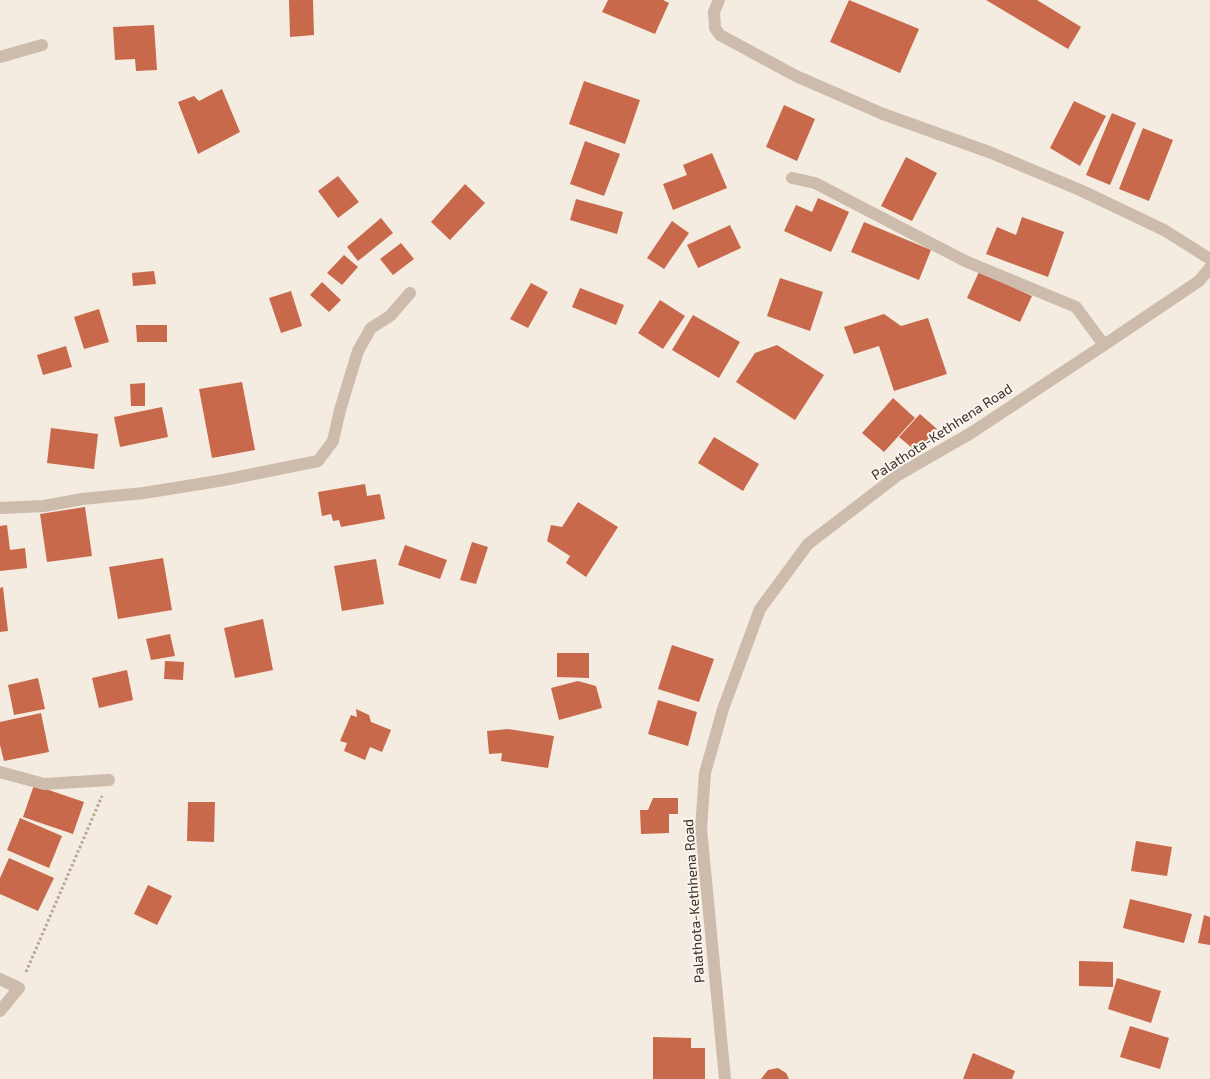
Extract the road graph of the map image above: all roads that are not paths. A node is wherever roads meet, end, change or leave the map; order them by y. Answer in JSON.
{"nodes":[{"id":1,"x":719,"y":0,"type":"edge"},
{"id":2,"x":42,"y":45,"type":"dead end"},
{"id":3,"x":0,"y":57,"type":"edge"},
{"id":4,"x":792,"y":178,"type":"dead end"},
{"id":5,"x":1210,"y":259,"type":"edge"},
{"id":6,"x":1210,"y":268,"type":"edge"},
{"id":7,"x":410,"y":293,"type":"dead end"},
{"id":8,"x":1104,"y":345,"type":"junction"},
{"id":9,"x":0,"y":508,"type":"edge"},
{"id":10,"x":0,"y":772,"type":"edge"},
{"id":11,"x":109,"y":780,"type":"road end"},
{"id":12,"x":0,"y":979,"type":"edge"},
{"id":13,"x":0,"y":1011,"type":"edge"},
{"id":14,"x":725,"y":1079,"type":"edge"}],
"edges":[{"from":1,"to":5,"type":"street"},
{"from":2,"to":3,"type":"street"},
{"from":4,"to":8,"type":"street"},
{"from":6,"to":8,"type":"street","name":"Palathota-Kethhena Road"},
{"from":7,"to":9,"type":"street"},
{"from":8,"to":14,"type":"street","name":"Palathota-Kethhena Road"},
{"from":10,"to":11,"type":"street"},
{"from":12,"to":13,"type":"street"}]}
